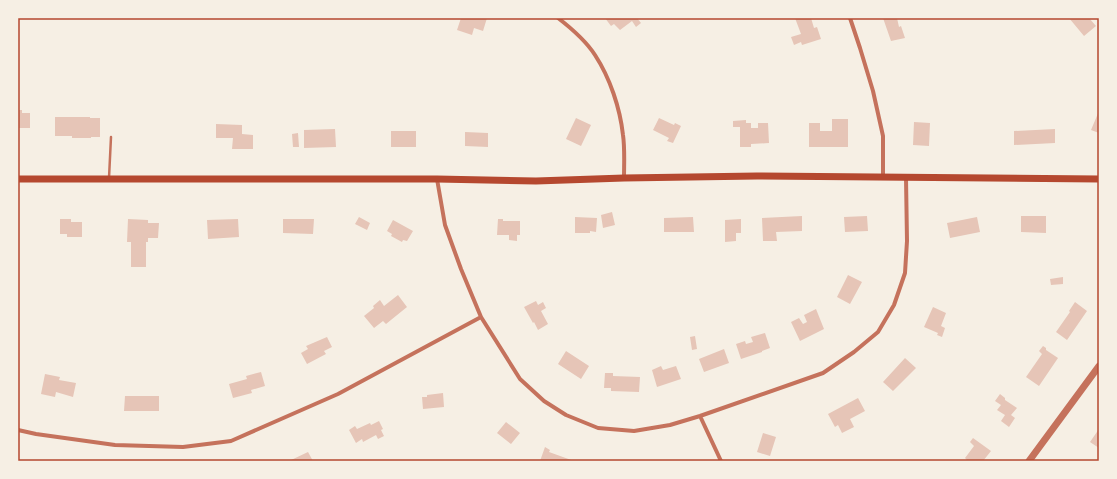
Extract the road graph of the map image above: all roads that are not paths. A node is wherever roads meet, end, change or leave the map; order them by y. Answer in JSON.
{"nodes":[{"id":1,"x":558,"y":18,"type":"edge"},
{"id":2,"x":850,"y":18,"type":"edge"},
{"id":3,"x":112,"y":137,"type":"dead end"},
{"id":4,"x":624,"y":178,"type":"junction"},
{"id":5,"x":883,"y":178,"type":"junction"},
{"id":6,"x":906,"y":178,"type":"junction"},
{"id":7,"x":18,"y":179,"type":"edge"},
{"id":8,"x":109,"y":179,"type":"junction"},
{"id":9,"x":437,"y":179,"type":"junction"},
{"id":10,"x":1099,"y":179,"type":"edge"},
{"id":11,"x":481,"y":317,"type":"junction"},
{"id":12,"x":1099,"y":366,"type":"edge"},
{"id":13,"x":700,"y":416,"type":"junction"},
{"id":14,"x":18,"y":430,"type":"edge"},
{"id":15,"x":721,"y":461,"type":"edge"},
{"id":16,"x":1029,"y":461,"type":"edge"}],
"edges":[{"from":1,"to":4,"type":"street"},
{"from":2,"to":5,"type":"street"},
{"from":3,"to":8,"type":"lane"},
{"from":4,"to":5,"type":"main road"},
{"from":4,"to":9,"type":"main road"},
{"from":5,"to":6,"type":"main road"},
{"from":6,"to":10,"type":"main road"},
{"from":6,"to":13,"type":"street"},
{"from":7,"to":8,"type":"main road"},
{"from":8,"to":9,"type":"main road"},
{"from":9,"to":11,"type":"street"},
{"from":11,"to":13,"type":"street"},
{"from":11,"to":14,"type":"street"},
{"from":12,"to":16,"type":"street"},
{"from":13,"to":15,"type":"street"}]}
